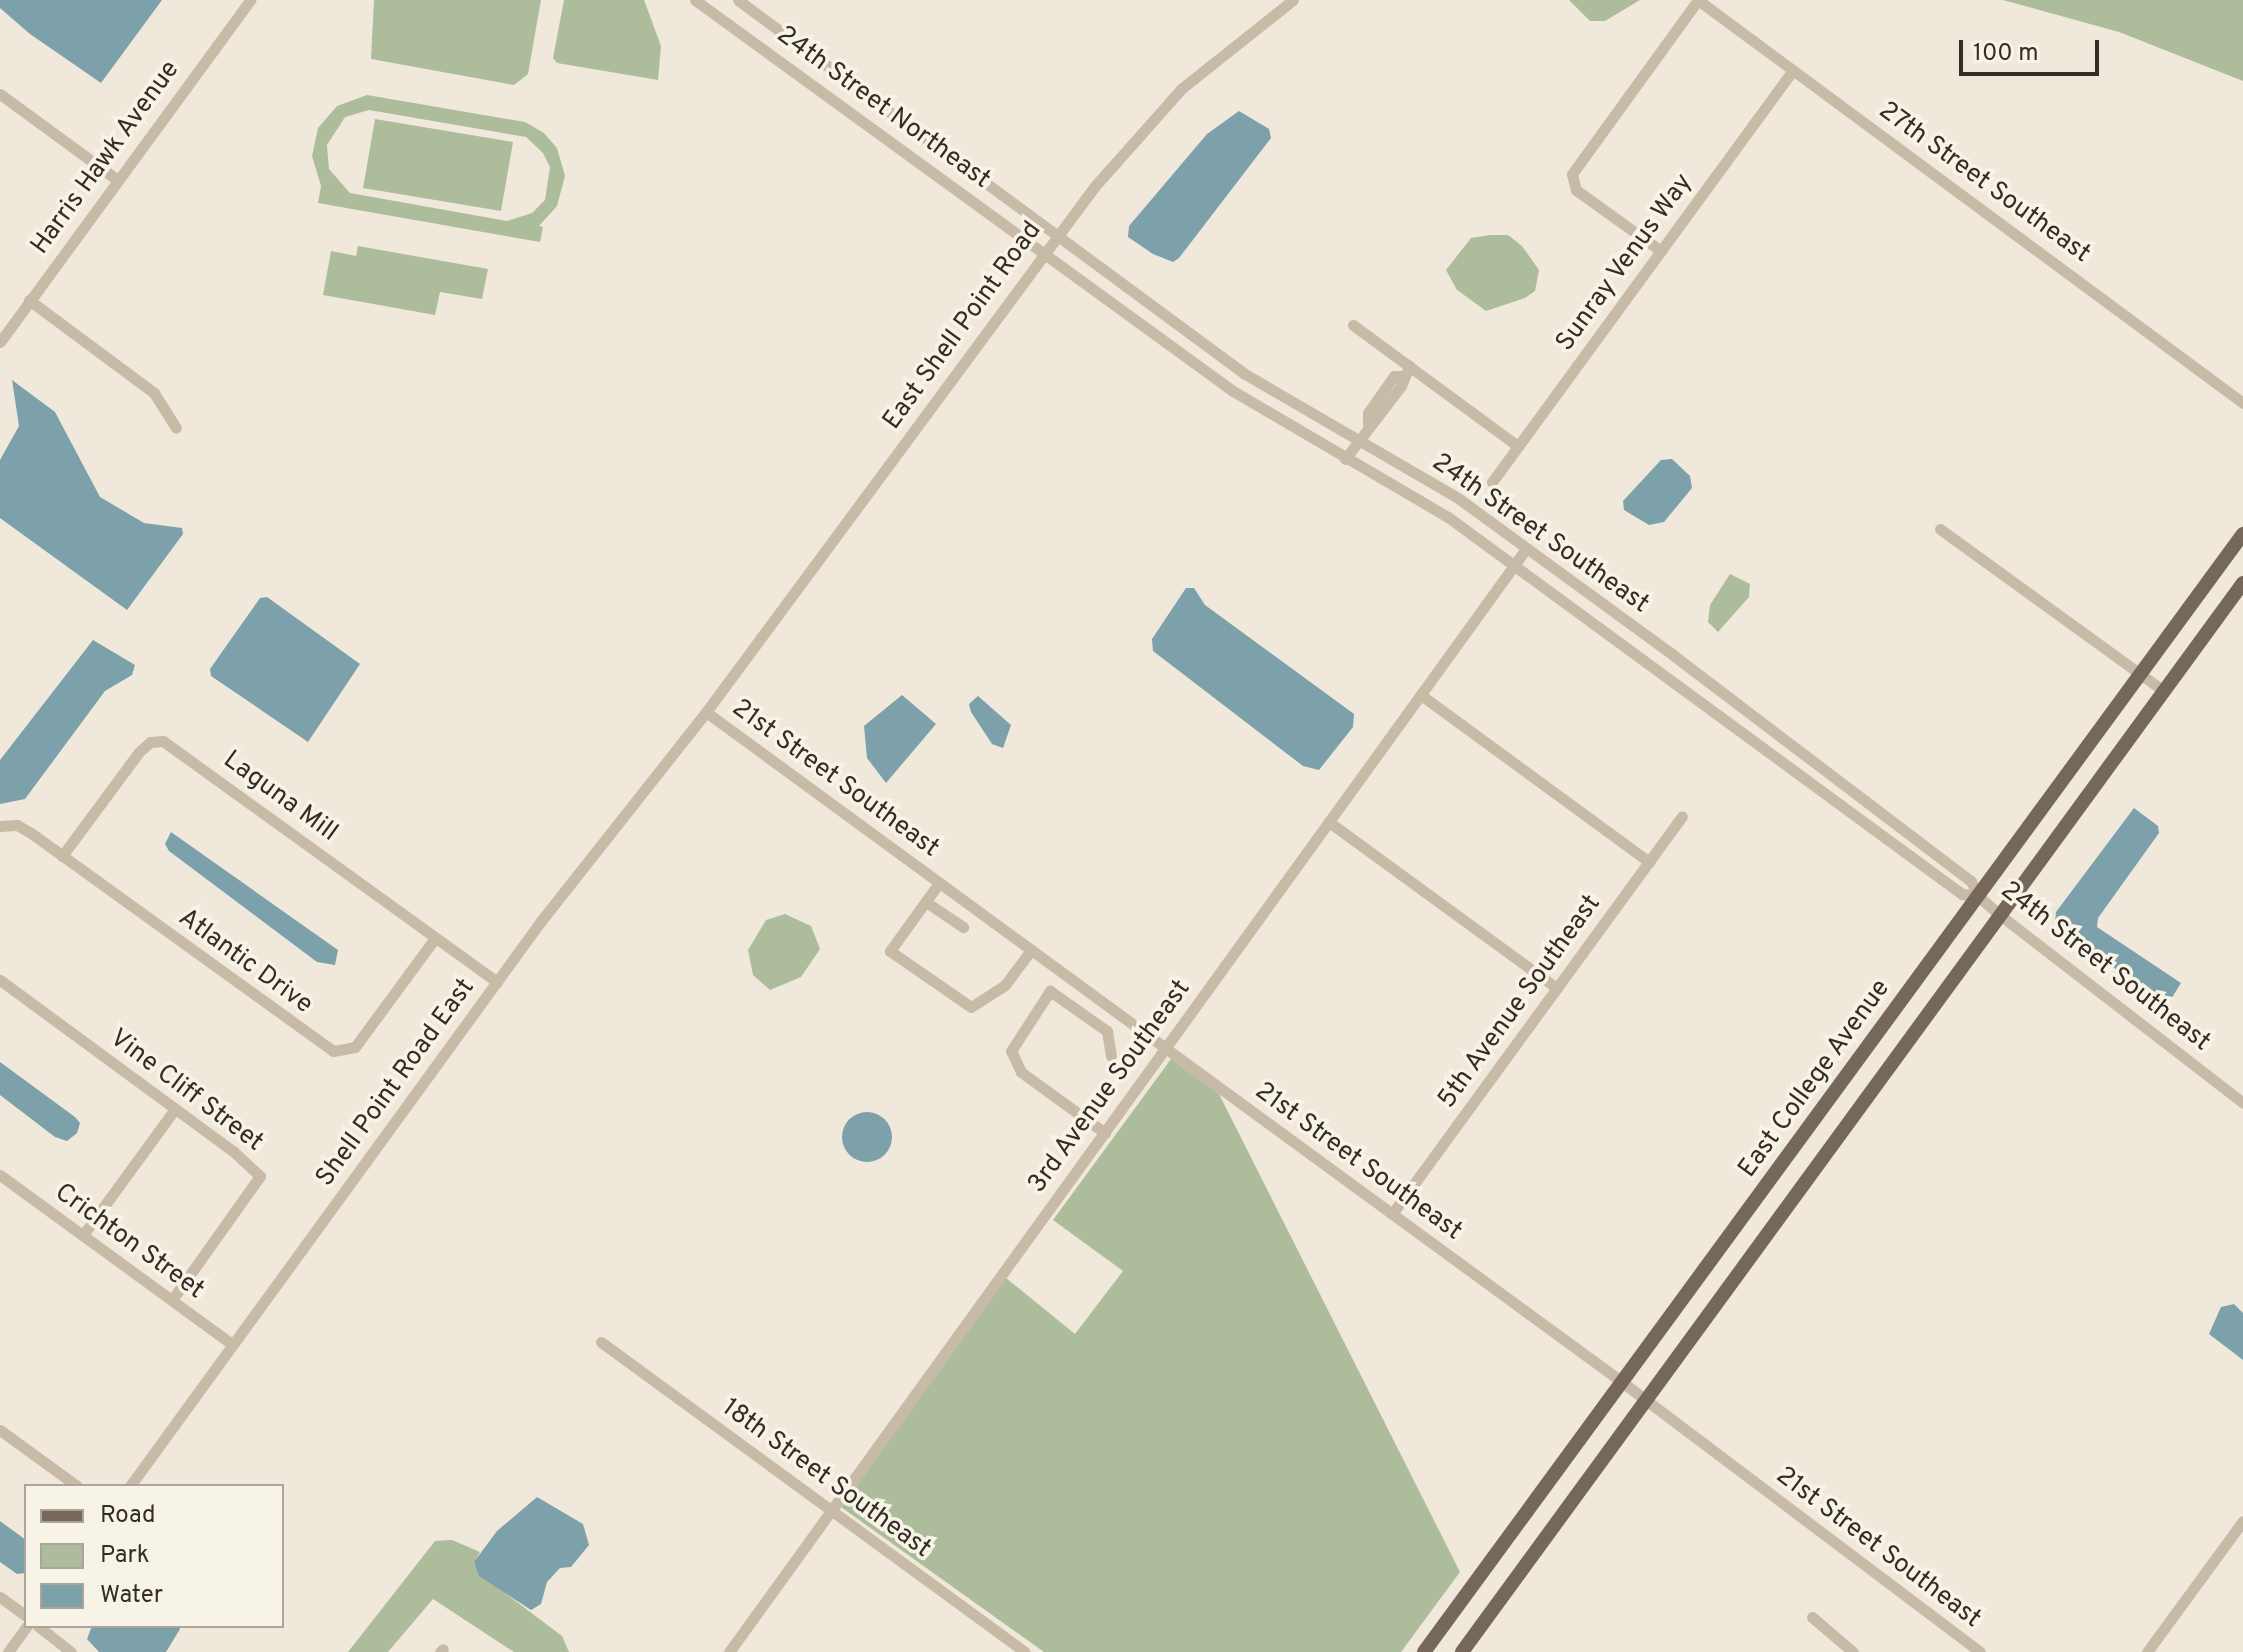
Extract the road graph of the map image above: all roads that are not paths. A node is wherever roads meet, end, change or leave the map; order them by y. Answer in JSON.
{"nodes":[{"id":1,"x":250,"y":0,"type":"edge"},
{"id":2,"x":695,"y":0,"type":"edge"},
{"id":3,"x":738,"y":0,"type":"edge"},
{"id":4,"x":1293,"y":0,"type":"edge"},
{"id":5,"x":1698,"y":0,"type":"edge"},
{"id":6,"x":1793,"y":70,"type":"junction"},
{"id":7,"x":0,"y":94,"type":"edge"},
{"id":8,"x":116,"y":179,"type":"junction"},
{"id":9,"x":1059,"y":233,"type":"junction"},
{"id":10,"x":1661,"y":251,"type":"junction"},
{"id":11,"x":1045,"y":252,"type":"junction"},
{"id":12,"x":29,"y":300,"type":"junction"},
{"id":13,"x":1353,"y":325,"type":"dead end"},
{"id":14,"x":0,"y":342,"type":"edge"},
{"id":15,"x":1409,"y":366,"type":"junction"},
{"id":16,"x":2243,"y":403,"type":"edge"},
{"id":17,"x":176,"y":428,"type":"dead end"},
{"id":18,"x":1358,"y":441,"type":"junction"},
{"id":19,"x":1518,"y":446,"type":"junction"},
{"id":20,"x":1345,"y":459,"type":"junction"},
{"id":21,"x":1492,"y":482,"type":"dead end"},
{"id":22,"x":1940,"y":529,"type":"dead end"},
{"id":23,"x":2243,"y":534,"type":"edge"},
{"id":24,"x":1526,"y":549,"type":"junction"},
{"id":25,"x":1513,"y":567,"type":"junction"},
{"id":26,"x":2243,"y":583,"type":"edge"},
{"id":27,"x":2141,"y":674,"type":"junction"},
{"id":28,"x":2164,"y":691,"type":"junction"},
{"id":29,"x":1421,"y":695,"type":"junction"},
{"id":30,"x":706,"y":712,"type":"junction"},
{"id":31,"x":1682,"y":816,"type":"dead end"},
{"id":32,"x":1329,"y":822,"type":"junction"},
{"id":33,"x":0,"y":826,"type":"edge"},
{"id":34,"x":62,"y":856,"type":"junction"},
{"id":35,"x":1649,"y":862,"type":"junction"},
{"id":36,"x":939,"y":883,"type":"junction"},
{"id":37,"x":1978,"y":896,"type":"junction"},
{"id":38,"x":926,"y":902,"type":"junction"},
{"id":39,"x":2000,"y":915,"type":"junction"},
{"id":40,"x":963,"y":927,"type":"dead end"},
{"id":41,"x":435,"y":938,"type":"junction"},
{"id":42,"x":1031,"y":950,"type":"junction"},
{"id":43,"x":0,"y":980,"type":"edge"},
{"id":44,"x":497,"y":982,"type":"junction"},
{"id":45,"x":1557,"y":988,"type":"junction"},
{"id":46,"x":1118,"y":1014,"type":"junction"},
{"id":47,"x":1107,"y":1031,"type":"junction"},
{"id":48,"x":1165,"y":1048,"type":"junction"},
{"id":49,"x":1111,"y":1056,"type":"dead end"},
{"id":50,"x":2243,"y":1103,"type":"edge"},
{"id":51,"x":175,"y":1109,"type":"junction"},
{"id":52,"x":1105,"y":1133,"type":"junction"},
{"id":53,"x":0,"y":1175,"type":"edge"},
{"id":54,"x":1392,"y":1214,"type":"junction"},
{"id":55,"x":83,"y":1235,"type":"junction"},
{"id":56,"x":172,"y":1300,"type":"junction"},
{"id":57,"x":601,"y":1342,"type":"dead end"},
{"id":58,"x":233,"y":1345,"type":"junction"},
{"id":59,"x":1622,"y":1382,"type":"junction"},
{"id":60,"x":1647,"y":1400,"type":"junction"},
{"id":61,"x":0,"y":1430,"type":"edge"},
{"id":62,"x":74,"y":1484,"type":"edge"},
{"id":63,"x":131,"y":1484,"type":"edge"},
{"id":64,"x":830,"y":1510,"type":"junction"},
{"id":65,"x":2243,"y":1521,"type":"edge"},
{"id":66,"x":0,"y":1597,"type":"edge"},
{"id":67,"x":24,"y":1615,"type":"edge"},
{"id":68,"x":1812,"y":1617,"type":"dead end"},
{"id":69,"x":26,"y":1628,"type":"edge"},
{"id":70,"x":41,"y":1628,"type":"edge"},
{"id":71,"x":8,"y":1652,"type":"edge"},
{"id":72,"x":71,"y":1652,"type":"edge"},
{"id":73,"x":729,"y":1652,"type":"edge"},
{"id":74,"x":1025,"y":1652,"type":"edge"},
{"id":75,"x":1424,"y":1652,"type":"edge"},
{"id":76,"x":1462,"y":1652,"type":"edge"},
{"id":77,"x":1853,"y":1652,"type":"edge"},
{"id":78,"x":1980,"y":1652,"type":"edge"},
{"id":79,"x":2147,"y":1652,"type":"edge"}],
"edges":[{"from":1,"to":8,"type":"street","name":"Harris Hawk Avenue"},
{"from":2,"to":11,"type":"street","name":"24th Street Northeast"},
{"from":3,"to":9,"type":"street","name":"24th Street Northeast"},
{"from":4,"to":9,"type":"street","name":"East Shell Point Road"},
{"from":5,"to":6,"type":"street","name":"27th Street Southeast"},
{"from":5,"to":10,"type":"street"},
{"from":6,"to":10,"type":"street","name":"Sunray Venus Way"},
{"from":6,"to":16,"type":"street","name":"27th Street Southeast"},
{"from":7,"to":8,"type":"street"},
{"from":8,"to":12,"type":"street","name":"Harris Hawk Avenue"},
{"from":9,"to":11,"type":"street","name":"East Shell Point Road"},
{"from":9,"to":18,"type":"street","name":"24th Street Southeast"},
{"from":10,"to":19,"type":"street","name":"Sunray Venus Way"},
{"from":11,"to":20,"type":"street","name":"24th Street Southeast"},
{"from":11,"to":30,"type":"street","name":"East Shell Point Road"},
{"from":12,"to":14,"type":"street","name":"Harris Hawk Avenue"},
{"from":12,"to":17,"type":"street"},
{"from":13,"to":15,"type":"street"},
{"from":15,"to":18,"type":"street"},
{"from":15,"to":19,"type":"street"},
{"from":18,"to":20,"type":"street"},
{"from":18,"to":24,"type":"street","name":"24th Street Southeast"},
{"from":19,"to":21,"type":"street","name":"Sunray Venus Way"},
{"from":20,"to":25,"type":"street","name":"24th Street Southeast"},
{"from":22,"to":27,"type":"street"},
{"from":23,"to":27,"type":"main road","name":"East College Avenue"},
{"from":24,"to":25,"type":"street","name":"3rd Avenue Southeast"},
{"from":24,"to":37,"type":"street","name":"24th Street Southeast"},
{"from":25,"to":29,"type":"street","name":"3rd Avenue Southeast"},
{"from":25,"to":37,"type":"street","name":"24th Street Southeast"},
{"from":26,"to":28,"type":"main road","name":"East College Avenue"},
{"from":27,"to":28,"type":"street"},
{"from":27,"to":37,"type":"main road","name":"East College Avenue"},
{"from":28,"to":39,"type":"main road","name":"East College Avenue"},
{"from":29,"to":32,"type":"street","name":"3rd Avenue Southeast"},
{"from":29,"to":35,"type":"street"},
{"from":30,"to":36,"type":"street","name":"21st Street Southeast"},
{"from":30,"to":44,"type":"street","name":"Shell Point Road East"},
{"from":31,"to":35,"type":"street","name":"5th Avenue Southeast"},
{"from":32,"to":45,"type":"street"},
{"from":32,"to":48,"type":"street","name":"3rd Avenue Southeast"},
{"from":33,"to":34,"type":"street","name":"Atlantic Drive"},
{"from":34,"to":41,"type":"street","name":"Atlantic Drive"},
{"from":34,"to":41,"type":"street","name":"Laguna Mill"},
{"from":35,"to":45,"type":"street","name":"5th Avenue Southeast"},
{"from":36,"to":38,"type":"street"},
{"from":36,"to":42,"type":"street","name":"21st Street Southeast"},
{"from":37,"to":39,"type":"street","name":"24th Street Southeast"},
{"from":37,"to":59,"type":"main road","name":"East College Avenue"},
{"from":38,"to":40,"type":"street"},
{"from":38,"to":42,"type":"street"},
{"from":39,"to":50,"type":"street","name":"24th Street Southeast"},
{"from":39,"to":60,"type":"main road","name":"East College Avenue"},
{"from":41,"to":44,"type":"street","name":"Laguna Mill"},
{"from":42,"to":46,"type":"street","name":"21st Street Southeast"},
{"from":43,"to":51,"type":"street","name":"Vine Cliff Street"},
{"from":44,"to":58,"type":"street","name":"Shell Point Road East"},
{"from":45,"to":54,"type":"street","name":"5th Avenue Southeast"},
{"from":46,"to":47,"type":"street"},
{"from":46,"to":48,"type":"street","name":"21st Street Southeast"},
{"from":47,"to":49,"type":"street"},
{"from":47,"to":52,"type":"street"},
{"from":48,"to":52,"type":"street","name":"3rd Avenue Southeast"},
{"from":48,"to":54,"type":"street","name":"21st Street Southeast"},
{"from":51,"to":55,"type":"street"},
{"from":51,"to":56,"type":"street","name":"Vine Cliff Street"},
{"from":52,"to":64,"type":"street","name":"3rd Avenue Southeast"},
{"from":53,"to":55,"type":"street","name":"Crichton Street"},
{"from":54,"to":59,"type":"street","name":"21st Street Southeast"},
{"from":55,"to":56,"type":"street","name":"Crichton Street"},
{"from":56,"to":58,"type":"street","name":"Crichton Street"},
{"from":57,"to":64,"type":"street","name":"18th Street Southeast"},
{"from":58,"to":63,"type":"street","name":"Shell Point Road East"},
{"from":59,"to":60,"type":"street","name":"21st Street Southeast"},
{"from":59,"to":75,"type":"main road","name":"East College Avenue"},
{"from":60,"to":76,"type":"main road","name":"East College Avenue"},
{"from":60,"to":78,"type":"street","name":"21st Street Southeast"},
{"from":61,"to":62,"type":"street"},
{"from":64,"to":73,"type":"street","name":"3rd Avenue Southeast"},
{"from":64,"to":74,"type":"street","name":"18th Street Southeast"},
{"from":65,"to":79,"type":"street"},
{"from":66,"to":67,"type":"street"},
{"from":68,"to":77,"type":"street"},
{"from":69,"to":71,"type":"street"},
{"from":70,"to":72,"type":"street"}]}
